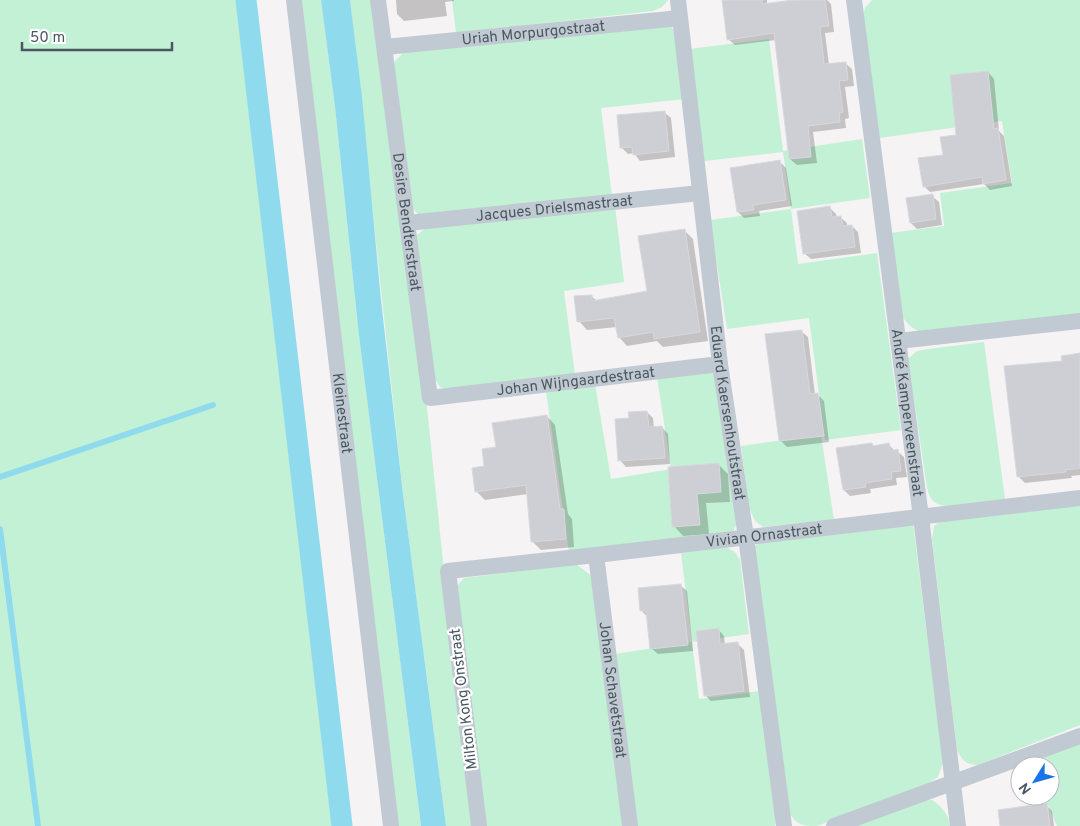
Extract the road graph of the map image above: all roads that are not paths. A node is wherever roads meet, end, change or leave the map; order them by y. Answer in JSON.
{"nodes":[{"id":1,"x":294,"y":0,"type":"edge"},
{"id":2,"x":378,"y":0,"type":"edge"},
{"id":3,"x":678,"y":0,"type":"edge"},
{"id":4,"x":854,"y":0,"type":"edge"},
{"id":5,"x":680,"y":18,"type":"junction"},
{"id":6,"x":385,"y":47,"type":"junction"},
{"id":7,"x":700,"y":193,"type":"junction"},
{"id":8,"x":407,"y":223,"type":"junction"},
{"id":9,"x":1080,"y":321,"type":"edge"},
{"id":10,"x":898,"y":342,"type":"junction"},
{"id":11,"x":720,"y":364,"type":"junction"},
{"id":12,"x":430,"y":398,"type":"joint"},
{"id":13,"x":1080,"y":498,"type":"edge"},
{"id":14,"x":921,"y":517,"type":"junction"},
{"id":15,"x":746,"y":537,"type":"junction"},
{"id":16,"x":596,"y":555,"type":"junction"},
{"id":17,"x":448,"y":571,"type":"joint"},
{"id":18,"x":1080,"y":736,"type":"edge"},
{"id":19,"x":952,"y":781,"type":"junction"},
{"id":20,"x":391,"y":826,"type":"edge"},
{"id":21,"x":479,"y":826,"type":"edge"},
{"id":22,"x":630,"y":826,"type":"edge"},
{"id":23,"x":784,"y":826,"type":"edge"},
{"id":24,"x":834,"y":826,"type":"edge"},
{"id":25,"x":958,"y":826,"type":"edge"}],
"edges":[{"from":1,"to":20,"type":"street","name":"Kleinestraat"},
{"from":2,"to":6,"type":"street","name":"Desire Bendterstraat"},
{"from":3,"to":5,"type":"street","name":"Eduard Kaersenhoutstraat"},
{"from":4,"to":10,"type":"street","name":"André Kamperveenstraat"},
{"from":5,"to":6,"type":"street","name":"Uriah Morpurgostraat"},
{"from":5,"to":7,"type":"street","name":"Eduard Kaersenhoutstraat"},
{"from":6,"to":8,"type":"street","name":"Desire Bendterstraat"},
{"from":7,"to":8,"type":"street","name":"Jacques Drielsmastraat"},
{"from":7,"to":11,"type":"street","name":"Eduard Kaersenhoutstraat"},
{"from":8,"to":12,"type":"street","name":"Desire Bendterstraat"},
{"from":9,"to":10,"type":"street"},
{"from":10,"to":14,"type":"street","name":"André Kamperveenstraat"},
{"from":11,"to":12,"type":"street","name":"Johan Wijngaardestraat"},
{"from":11,"to":15,"type":"street","name":"Eduard Kaersenhoutstraat"},
{"from":13,"to":14,"type":"street","name":"Vivian Ornastraat"},
{"from":14,"to":15,"type":"street","name":"Vivian Ornastraat"},
{"from":14,"to":19,"type":"street","name":"André Kamperveenstraat"},
{"from":15,"to":16,"type":"street","name":"Vivian Ornastraat"},
{"from":15,"to":23,"type":"street","name":"Eduard Kaersenhoutstraat"},
{"from":16,"to":17,"type":"street","name":"Vivian Ornastraat"},
{"from":16,"to":22,"type":"street","name":"Johan Schavetstraat"},
{"from":17,"to":21,"type":"street","name":"Milton Kong Onstraat"},
{"from":18,"to":19,"type":"street"},
{"from":19,"to":24,"type":"street"},
{"from":19,"to":25,"type":"street","name":"André Kamperveenstraat"}]}
